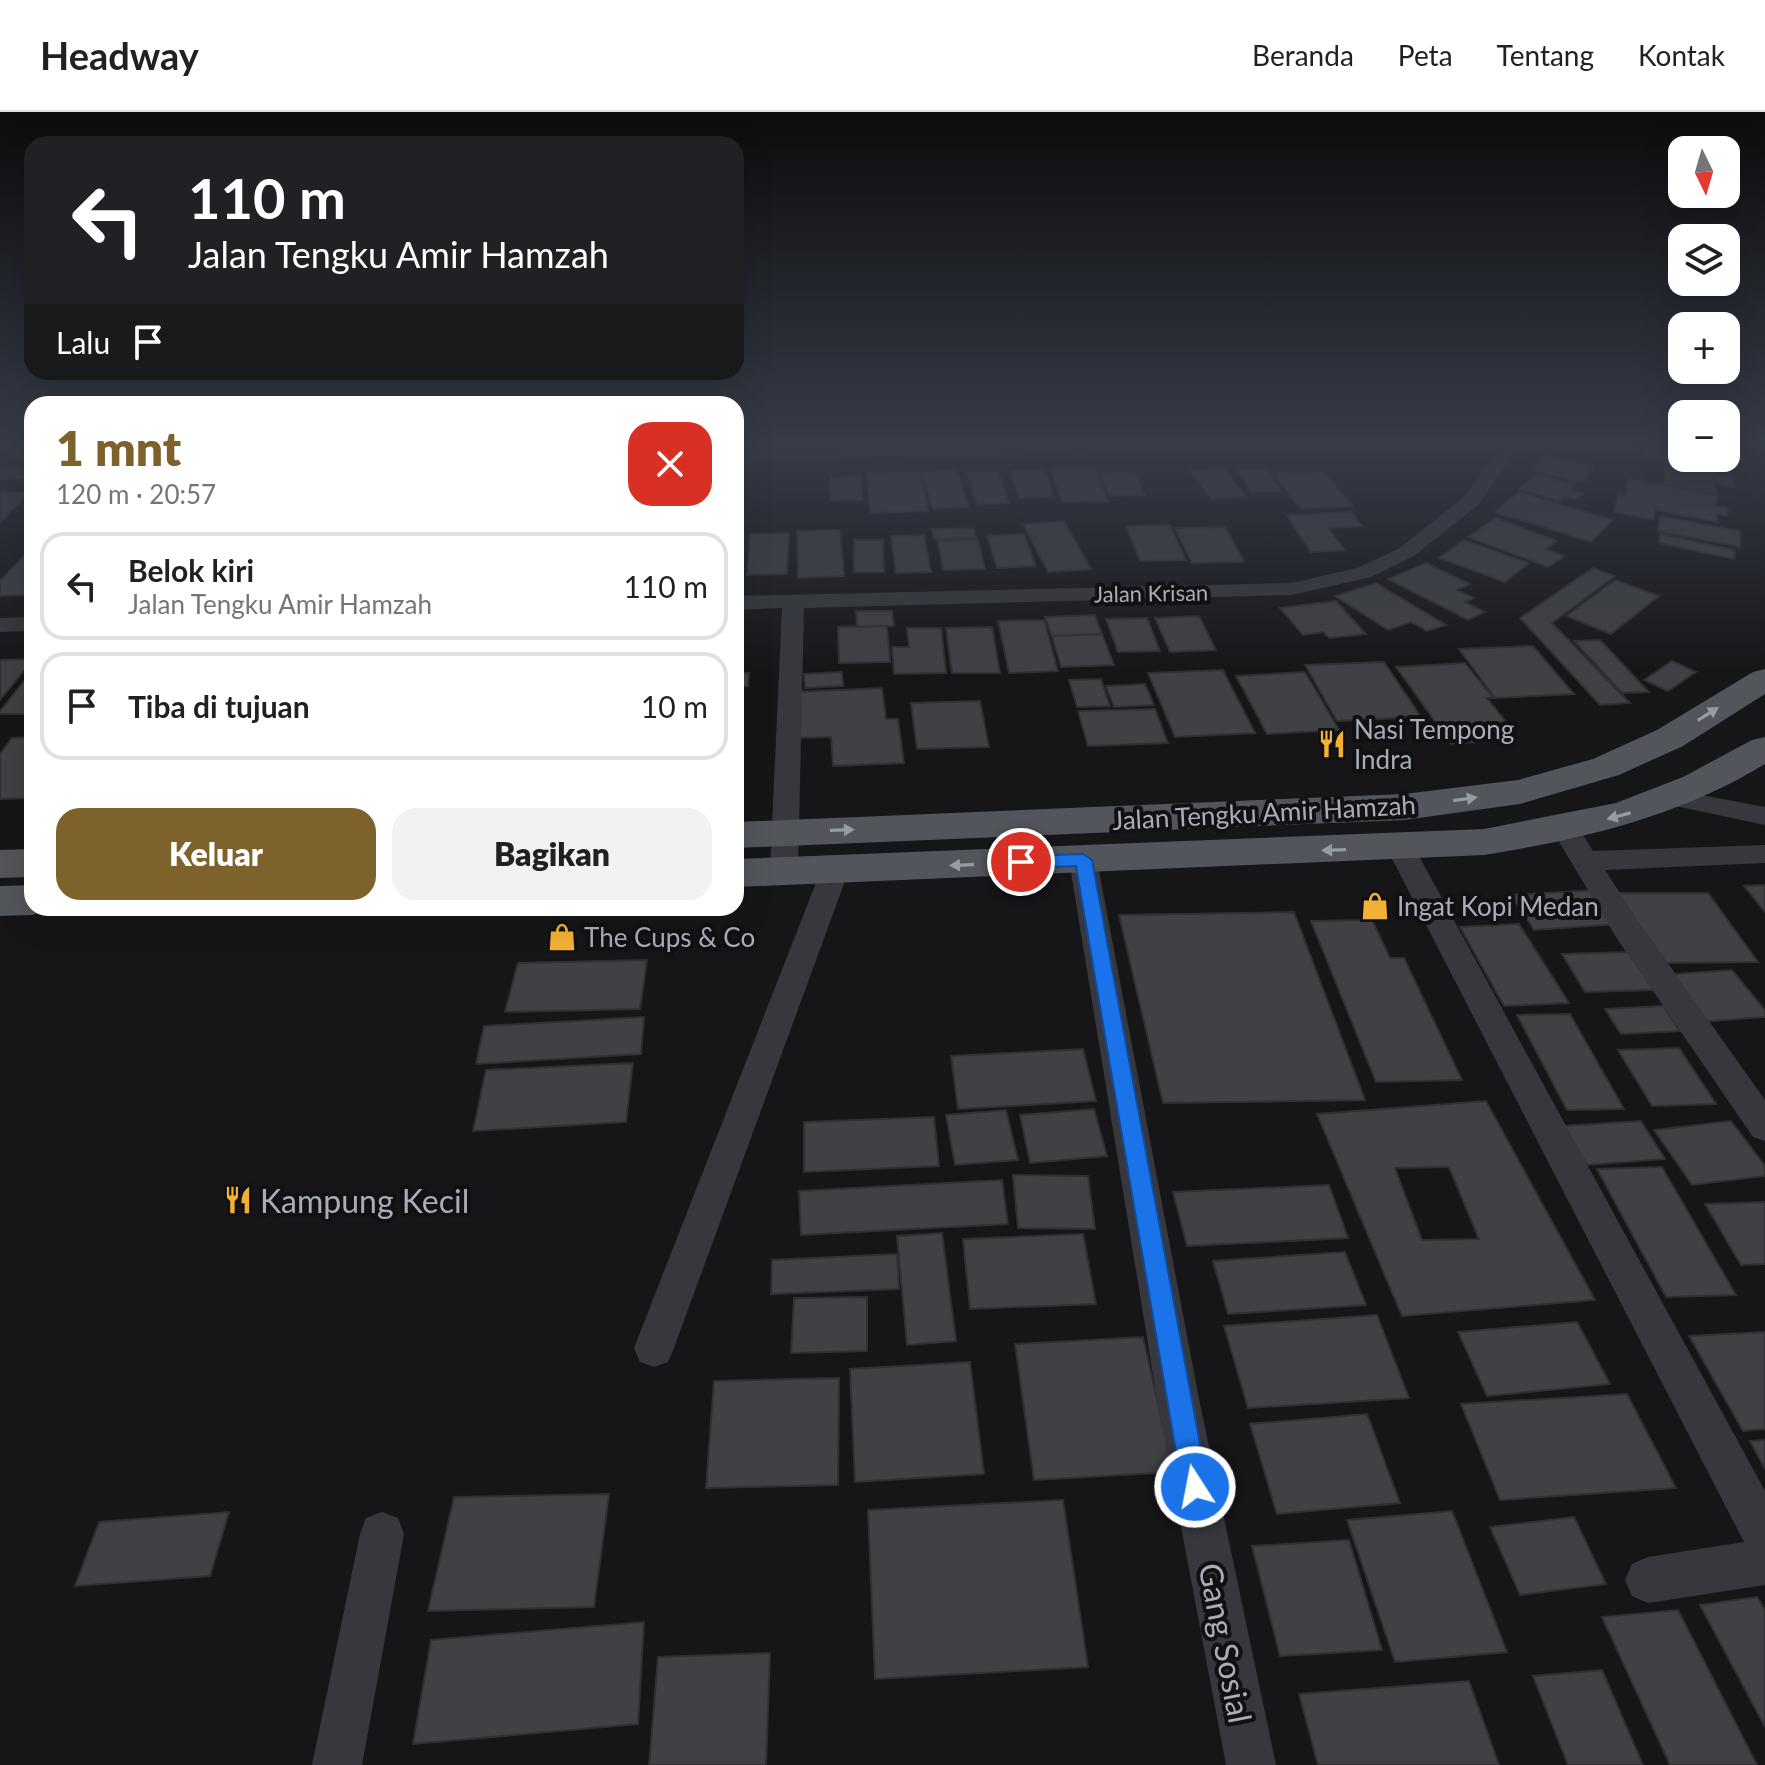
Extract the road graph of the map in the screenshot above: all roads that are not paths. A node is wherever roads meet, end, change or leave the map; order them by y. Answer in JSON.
{"nodes":[{"id":1,"x":1447,"y":520,"type":"edge"},
{"id":2,"x":793,"y":601,"type":"junction"},
{"id":3,"x":744,"y":603,"type":"edge"},
{"id":4,"x":24,"y":624,"type":"edge"},
{"id":5,"x":0,"y":625,"type":"edge"},
{"id":6,"x":1765,"y":679,"type":"edge"},
{"id":7,"x":1765,"y":748,"type":"edge"},
{"id":8,"x":1675,"y":798,"type":"junction"},
{"id":9,"x":1765,"y":816,"type":"edge"},
{"id":10,"x":744,"y":838,"type":"edge"},
{"id":11,"x":1575,"y":845,"type":"junction"},
{"id":12,"x":1400,"y":847,"type":"junction"},
{"id":13,"x":786,"y":852,"type":"junction"},
{"id":14,"x":1765,"y":854,"type":"edge"},
{"id":15,"x":1083,"y":860,"type":"junction"},
{"id":16,"x":24,"y":863,"type":"edge"},
{"id":17,"x":0,"y":864,"type":"edge"},
{"id":18,"x":744,"y":870,"type":"edge"},
{"id":19,"x":835,"y":870,"type":"junction"},
{"id":20,"x":24,"y":900,"type":"edge"},
{"id":21,"x":0,"y":901,"type":"edge"},
{"id":22,"x":1765,"y":1127,"type":"edge"},
{"id":23,"x":654,"y":1348,"type":"dead end"},
{"id":24,"x":382,"y":1534,"type":"dead end"},
{"id":25,"x":1765,"y":1536,"type":"edge"},
{"id":26,"x":1765,"y":1562,"type":"edge"},
{"id":27,"x":1648,"y":1580,"type":"dead end"},
{"id":28,"x":337,"y":1765,"type":"edge"},
{"id":29,"x":1251,"y":1765,"type":"edge"}],
"edges":[{"from":1,"to":2,"type":"street","name":"Jalan Krisan"},
{"from":2,"to":3,"type":"street","name":"Jalan Krisan"},
{"from":2,"to":13,"type":"street"},
{"from":4,"to":5,"type":"street"},
{"from":13,"to":6,"type":"main road","name":"Jalan Tengku Amir Hamzah","one_way":true},
{"from":7,"to":8,"type":"main road","name":"Jalan Tengku Amir Hamzah"},
{"from":8,"to":9,"type":"street"},
{"from":8,"to":11,"type":"main road","name":"Jalan Tengku Amir Hamzah","one_way":true},
{"from":10,"to":13,"type":"main road","name":"Jalan Tengku Amir Hamzah"},
{"from":11,"to":12,"type":"main road","name":"Jalan Tengku Amir Hamzah"},
{"from":11,"to":14,"type":"street"},
{"from":11,"to":22,"type":"street"},
{"from":12,"to":15,"type":"main road","name":"Jalan Tengku Amir Hamzah","one_way":true},
{"from":12,"to":25,"type":"street"},
{"from":13,"to":18,"type":"main road","name":"Jalan Tengku Amir Hamzah"},
{"from":13,"to":19,"type":"main road","name":"Jalan Tengku Amir Hamzah"},
{"from":15,"to":19,"type":"main road","name":"Jalan Tengku Amir Hamzah","one_way":true},
{"from":15,"to":29,"type":"street","name":"Gang Sosial"},
{"from":16,"to":17,"type":"main road"},
{"from":19,"to":23,"type":"street"},
{"from":20,"to":21,"type":"main road"},
{"from":24,"to":28,"type":"street"},
{"from":26,"to":27,"type":"street"}]}
